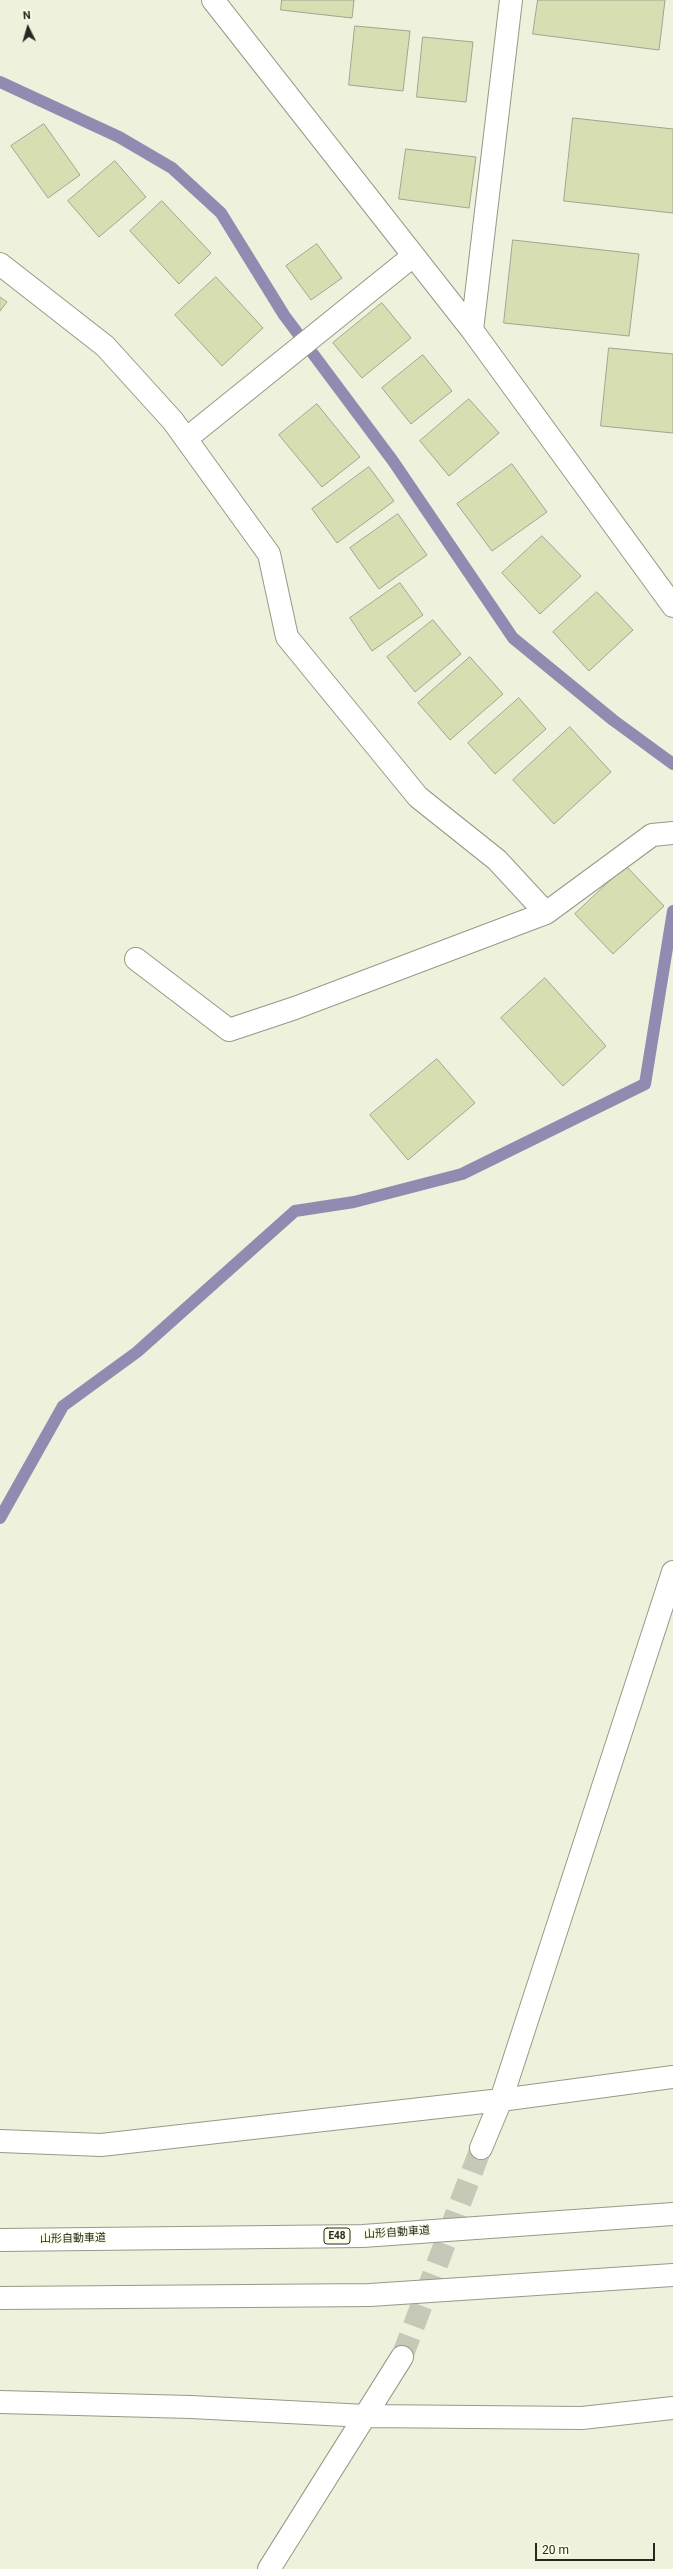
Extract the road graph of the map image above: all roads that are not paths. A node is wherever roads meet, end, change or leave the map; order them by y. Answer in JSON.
{"nodes":[{"id":1,"x":213,"y":0,"type":"edge"},
{"id":2,"x":511,"y":0,"type":"edge"},
{"id":3,"x":413,"y":256,"type":"junction"},
{"id":4,"x":0,"y":264,"type":"edge"},
{"id":5,"x":472,"y":330,"type":"junction"},
{"id":6,"x":186,"y":439,"type":"junction"},
{"id":7,"x":673,"y":606,"type":"edge"},
{"id":8,"x":673,"y":833,"type":"edge"},
{"id":9,"x":546,"y":913,"type":"junction"},
{"id":10,"x":136,"y":959,"type":"dead end"},
{"id":11,"x":673,"y":1572,"type":"edge"},
{"id":12,"x":673,"y":2077,"type":"edge"},
{"id":13,"x":501,"y":2100,"type":"junction"},
{"id":14,"x":0,"y":2141,"type":"edge"},
{"id":15,"x":481,"y":2148,"type":"tunnel mouth"},
{"id":16,"x":673,"y":2214,"type":"edge"},
{"id":17,"x":0,"y":2240,"type":"edge"},
{"id":18,"x":673,"y":2275,"type":"edge"},
{"id":19,"x":0,"y":2298,"type":"edge"},
{"id":20,"x":402,"y":2356,"type":"tunnel mouth"},
{"id":21,"x":0,"y":2402,"type":"edge"},
{"id":22,"x":673,"y":2408,"type":"edge"},
{"id":23,"x":366,"y":2416,"type":"junction"},
{"id":24,"x":269,"y":2569,"type":"edge"}],
"edges":[{"from":1,"to":3,"type":"main road"},
{"from":2,"to":5,"type":"main road"},
{"from":3,"to":5,"type":"main road"},
{"from":3,"to":6,"type":"main road"},
{"from":4,"to":6,"type":"main road"},
{"from":5,"to":7,"type":"main road"},
{"from":6,"to":9,"type":"main road"},
{"from":8,"to":9,"type":"main road"},
{"from":9,"to":10,"type":"main road"},
{"from":11,"to":13,"type":"main road"},
{"from":12,"to":13,"type":"main road"},
{"from":13,"to":14,"type":"main road"},
{"from":13,"to":15,"type":"main road"},
{"from":16,"to":17,"type":"main road","name":"山形自動車道","number":"E48"},
{"from":18,"to":19,"type":"main road"},
{"from":20,"to":23,"type":"main road"},
{"from":21,"to":23,"type":"main road"},
{"from":22,"to":23,"type":"main road"},
{"from":23,"to":24,"type":"main road"}]}
